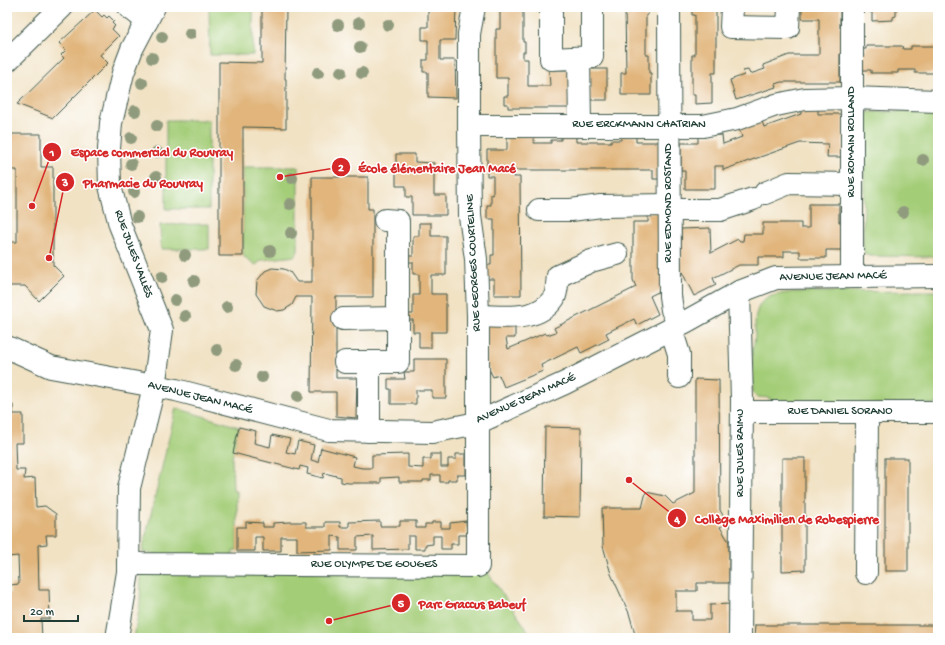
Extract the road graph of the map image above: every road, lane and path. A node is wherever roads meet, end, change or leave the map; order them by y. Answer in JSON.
{"nodes":[{"id":1,"x":62,"y":7,"type":"edge"},
{"id":2,"x":128,"y":7,"type":"edge"},
{"id":3,"x":474,"y":7,"type":"edge"},
{"id":4,"x":550,"y":7,"type":"edge"},
{"id":5,"x":592,"y":7,"type":"edge"},
{"id":6,"x":669,"y":7,"type":"edge"},
{"id":7,"x":732,"y":7,"type":"edge"},
{"id":8,"x":789,"y":7,"type":"edge"},
{"id":9,"x":852,"y":7,"type":"edge"},
{"id":10,"x":150,"y":14,"type":"edge"},
{"id":11,"x":579,"y":58,"type":"junction"},
{"id":12,"x":7,"y":62,"type":"edge"},
{"id":13,"x":852,"y":98,"type":"junction"},
{"id":14,"x":938,"y":101,"type":"edge"},
{"id":15,"x":669,"y":125,"type":"junction"},
{"id":16,"x":469,"y":126,"type":"junction"},
{"id":17,"x":580,"y":126,"type":"junction"},
{"id":18,"x":851,"y":184,"type":"junction"},
{"id":19,"x":669,"y":208,"type":"junction"},
{"id":20,"x":539,"y":210,"type":"dead end"},
{"id":21,"x":385,"y":220,"type":"dead end"},
{"id":22,"x":617,"y":254,"type":"dead end"},
{"id":23,"x":938,"y":276,"type":"edge"},
{"id":24,"x":852,"y":277,"type":"junction"},
{"id":25,"x":739,"y":292,"type":"junction"},
{"id":26,"x":478,"y":316,"type":"junction"},
{"id":27,"x":343,"y":318,"type":"dead end"},
{"id":28,"x":398,"y":318,"type":"junction"},
{"id":29,"x":675,"y":327,"type":"junction"},
{"id":30,"x":7,"y":347,"type":"edge"},
{"id":31,"x":345,"y":362,"type":"dead end"},
{"id":32,"x":369,"y":362,"type":"junction"},
{"id":33,"x":679,"y":377,"type":"dead end"},
{"id":34,"x":154,"y":387,"type":"junction"},
{"id":35,"x":742,"y":412,"type":"junction"},
{"id":36,"x":867,"y":412,"type":"junction"},
{"id":37,"x":938,"y":412,"type":"edge"},
{"id":38,"x":477,"y":423,"type":"junction"},
{"id":39,"x":369,"y":431,"type":"junction"},
{"id":40,"x":128,"y":563,"type":"junction"},
{"id":41,"x":866,"y":573,"type":"dead end"},
{"id":42,"x":117,"y":638,"type":"edge"},
{"id":43,"x":740,"y":638,"type":"edge"}],
"edges":[{"from":1,"to":12,"type":"street"},
{"from":2,"to":10,"type":"street"},
{"from":3,"to":16,"type":"street","name":"RUE GEORGES COURTELINE"},
{"from":4,"to":11,"type":"street"},
{"from":5,"to":11,"type":"street"},
{"from":6,"to":15,"type":"street","name":"RUE EDMOND ROSTAND"},
{"from":7,"to":8,"type":"street"},
{"from":9,"to":13,"type":"street","name":"RUE ROMAIN ROLLAND"},
{"from":10,"to":34,"type":"street","name":"RUE JULES VALLÈS"},
{"from":11,"to":17,"type":"street"},
{"from":13,"to":14,"type":"street","name":"RUE ERCKMANN CHATRIAN"},
{"from":13,"to":15,"type":"street","name":"RUE ERCKMANN CHATRIAN"},
{"from":13,"to":18,"type":"street","name":"RUE ROMAIN ROLLAND"},
{"from":15,"to":17,"type":"street","name":"RUE ERCKMANN CHATRIAN"},
{"from":15,"to":19,"type":"street","name":"RUE EDMOND ROSTAND"},
{"from":16,"to":17,"type":"street","name":"RUE ERCKMANN CHATRIAN"},
{"from":16,"to":26,"type":"street","name":"RUE GEORGES COURTELINE"},
{"from":18,"to":19,"type":"street"},
{"from":18,"to":24,"type":"street","name":"RUE ROMAIN ROLLAND"},
{"from":19,"to":20,"type":"street"},
{"from":19,"to":29,"type":"street","name":"RUE EDMOND ROSTAND"},
{"from":21,"to":28,"type":"street"},
{"from":22,"to":26,"type":"street"},
{"from":23,"to":24,"type":"street","name":"AVENUE JEAN MACÉ"},
{"from":24,"to":25,"type":"street","name":"AVENUE JEAN MACÉ"},
{"from":25,"to":29,"type":"street","name":"AVENUE JEAN MACÉ"},
{"from":25,"to":35,"type":"street","name":"RUE JULES RAIMU"},
{"from":26,"to":38,"type":"street","name":"RUE GEORGES COURTELINE"},
{"from":27,"to":28,"type":"street"},
{"from":28,"to":32,"type":"street"},
{"from":29,"to":33,"type":"street","name":"RUE EDMOND ROSTAND"},
{"from":29,"to":38,"type":"street","name":"AVENUE JEAN MACÉ"},
{"from":30,"to":34,"type":"street","name":"AVENUE JEAN MACÉ"},
{"from":31,"to":32,"type":"street"},
{"from":32,"to":39,"type":"street"},
{"from":34,"to":39,"type":"street","name":"AVENUE JEAN MACÉ"},
{"from":34,"to":40,"type":"street","name":"RUE JULES VALLÈS"},
{"from":35,"to":36,"type":"street","name":"RUE DANIEL SORANO"},
{"from":35,"to":43,"type":"street","name":"RUE JULES RAIMU"},
{"from":36,"to":37,"type":"street","name":"RUE DANIEL SORANO"},
{"from":36,"to":41,"type":"street"},
{"from":38,"to":39,"type":"street","name":"AVENUE JEAN MACÉ"},
{"from":38,"to":40,"type":"street","name":"RUE OLYMPE DE GOUGES"},
{"from":40,"to":42,"type":"street","name":"RUE JULES VALLÈS"}]}
